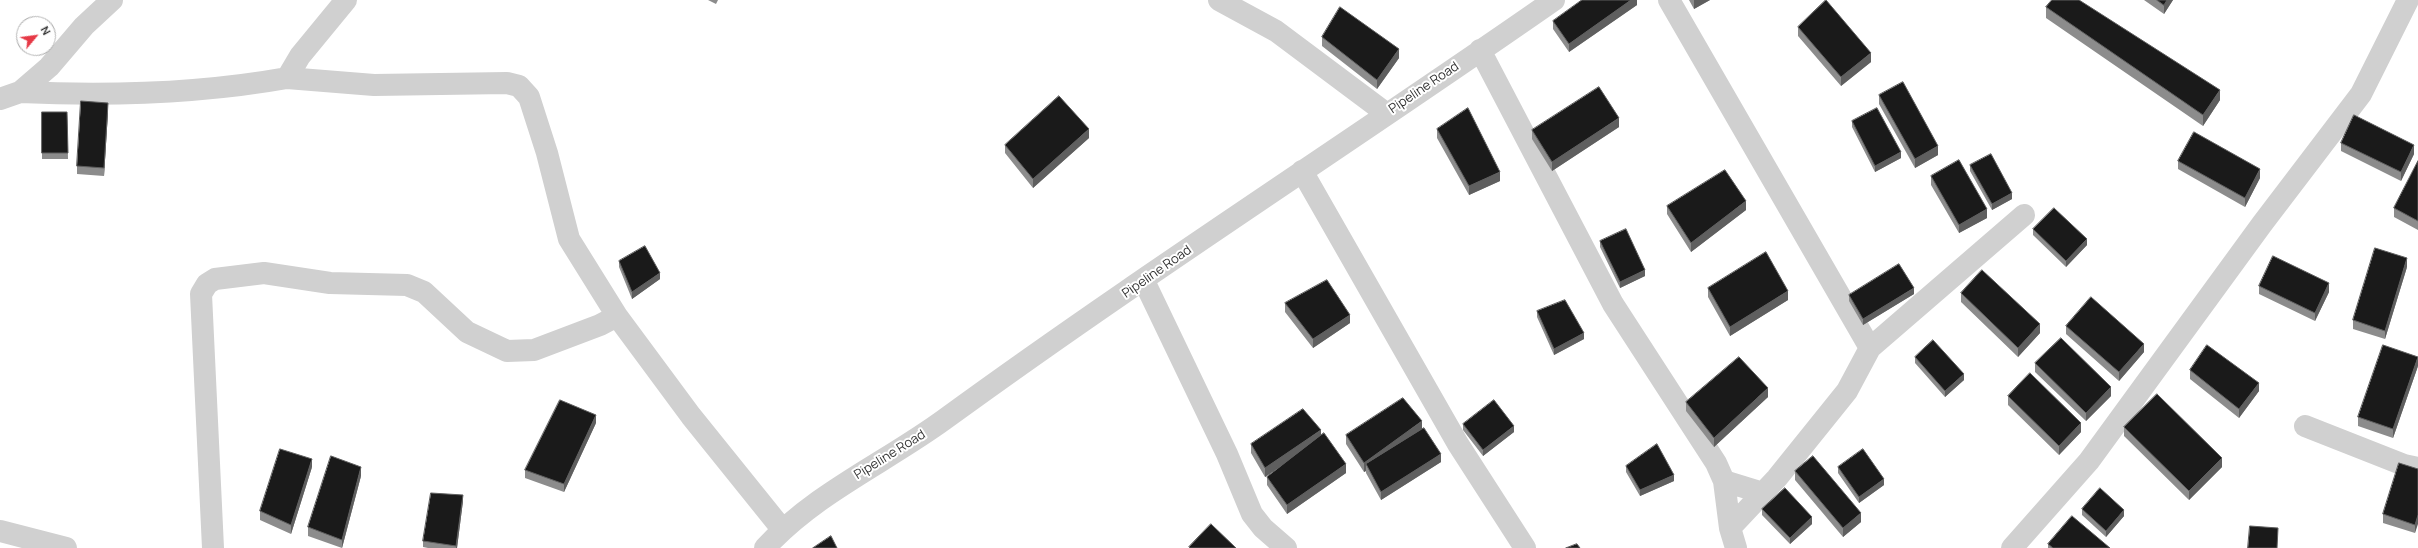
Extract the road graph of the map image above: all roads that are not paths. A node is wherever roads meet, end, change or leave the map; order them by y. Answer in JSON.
{"nodes":[{"id":1,"x":112,"y":0,"type":"edge"},
{"id":2,"x":346,"y":0,"type":"edge"},
{"id":3,"x":1219,"y":0,"type":"edge"},
{"id":4,"x":1554,"y":0,"type":"edge"},
{"id":5,"x":1669,"y":0,"type":"edge"},
{"id":6,"x":2408,"y":0,"type":"edge"},
{"id":7,"x":1480,"y":50,"type":"junction"},
{"id":8,"x":287,"y":78,"type":"junction"},
{"id":9,"x":20,"y":92,"type":"junction"},
{"id":10,"x":0,"y":99,"type":"edge"},
{"id":11,"x":1388,"y":114,"type":"junction"},
{"id":12,"x":1302,"y":171,"type":"junction"},
{"id":13,"x":2024,"y":215,"type":"dead end"},
{"id":14,"x":1144,"y":281,"type":"junction"},
{"id":15,"x":617,"y":316,"type":"junction"},
{"id":16,"x":1870,"y":348,"type":"junction"},
{"id":17,"x":2305,"y":426,"type":"dead end"},
{"id":18,"x":2418,"y":468,"type":"edge"},
{"id":19,"x":1724,"y":481,"type":"junction"},
{"id":20,"x":1763,"y":493,"type":"junction"},
{"id":21,"x":782,"y":529,"type":"junction"},
{"id":22,"x":0,"y":531,"type":"edge"},
{"id":23,"x":1733,"y":538,"type":"edge"},
{"id":24,"x":66,"y":548,"type":"edge"},
{"id":25,"x":213,"y":548,"type":"edge"},
{"id":26,"x":764,"y":548,"type":"edge"},
{"id":27,"x":1286,"y":548,"type":"edge"},
{"id":28,"x":1525,"y":548,"type":"edge"},
{"id":29,"x":2012,"y":548,"type":"edge"}],
"edges":[{"from":1,"to":9,"type":"street"},
{"from":2,"to":8,"type":"street"},
{"from":3,"to":11,"type":"street"},
{"from":4,"to":7,"type":"street","name":"Pipeline Road"},
{"from":5,"to":16,"type":"street"},
{"from":6,"to":29,"type":"street"},
{"from":7,"to":11,"type":"street","name":"Pipeline Road"},
{"from":7,"to":19,"type":"street"},
{"from":8,"to":9,"type":"street"},
{"from":8,"to":15,"type":"street"},
{"from":9,"to":10,"type":"street"},
{"from":11,"to":12,"type":"street","name":"Pipeline Road"},
{"from":12,"to":14,"type":"street","name":"Pipeline Road"},
{"from":12,"to":28,"type":"street"},
{"from":13,"to":16,"type":"street"},
{"from":14,"to":21,"type":"street","name":"Pipeline Road"},
{"from":14,"to":27,"type":"street"},
{"from":15,"to":21,"type":"street"},
{"from":15,"to":25,"type":"street"},
{"from":16,"to":20,"type":"street"},
{"from":17,"to":18,"type":"street"},
{"from":19,"to":20,"type":"street"},
{"from":19,"to":23,"type":"street"},
{"from":20,"to":23,"type":"street"},
{"from":21,"to":26,"type":"street","name":"Pipeline Road"},
{"from":22,"to":24,"type":"street"}]}
